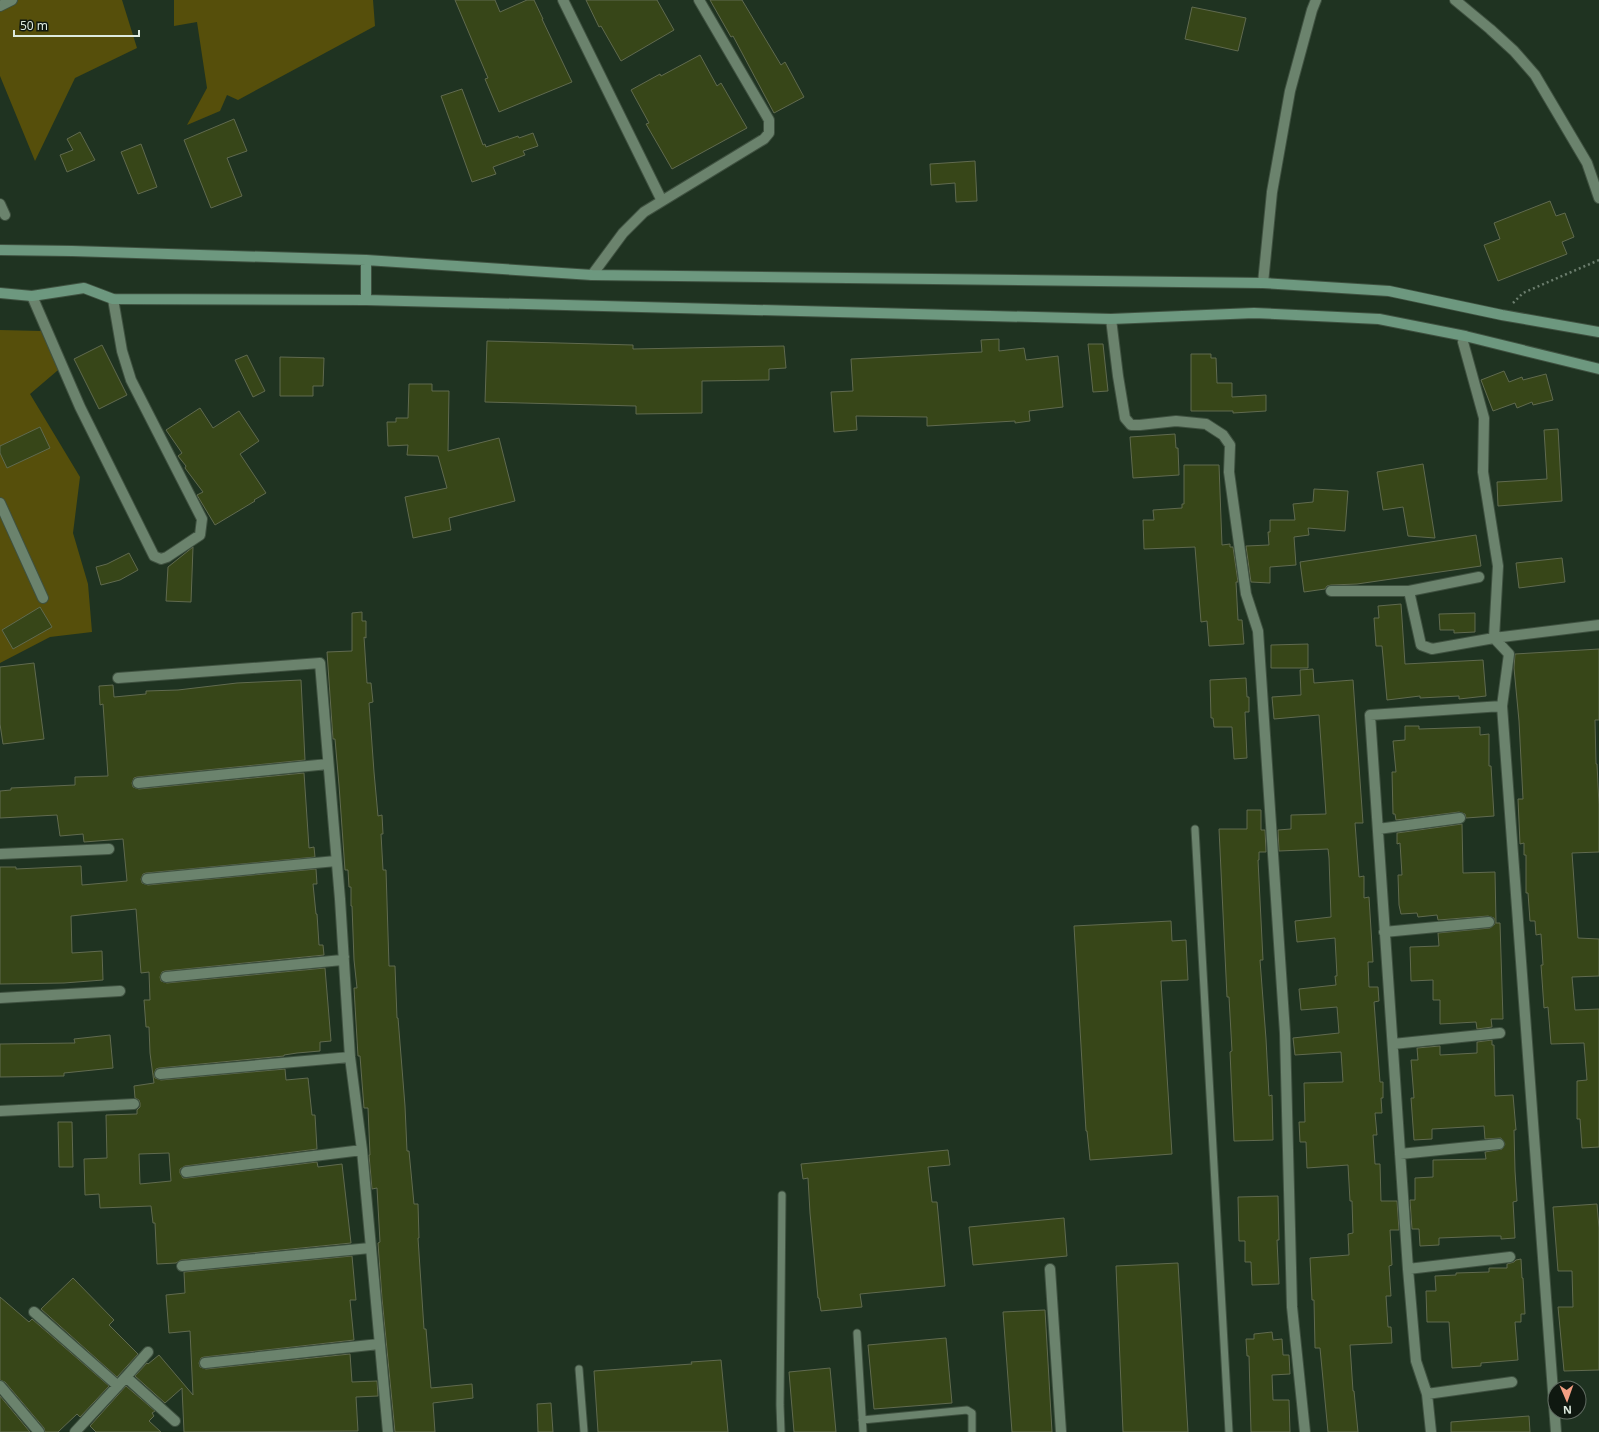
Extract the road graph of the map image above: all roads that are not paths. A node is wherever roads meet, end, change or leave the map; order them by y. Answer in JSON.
{"nodes":[{"id":1,"x":12,"y":0,"type":"edge"},
{"id":2,"x":563,"y":0,"type":"edge"},
{"id":3,"x":699,"y":0,"type":"edge"},
{"id":4,"x":1316,"y":0,"type":"edge"},
{"id":5,"x":1455,"y":0,"type":"edge"},
{"id":6,"x":0,"y":6,"type":"edge"},
{"id":7,"x":1599,"y":198,"type":"edge"},
{"id":8,"x":662,"y":201,"type":"junction"},
{"id":9,"x":0,"y":204,"type":"edge"},
{"id":10,"x":5,"y":215,"type":"dead end"},
{"id":11,"x":0,"y":250,"type":"edge"},
{"id":12,"x":366,"y":260,"type":"junction"},
{"id":13,"x":592,"y":275,"type":"junction"},
{"id":14,"x":1263,"y":283,"type":"junction"},
{"id":15,"x":0,"y":293,"type":"edge"},
{"id":16,"x":32,"y":296,"type":"junction"},
{"id":17,"x":114,"y":299,"type":"junction"},
{"id":18,"x":366,"y":300,"type":"junction"},
{"id":19,"x":1111,"y":319,"type":"junction"},
{"id":20,"x":1599,"y":332,"type":"edge"},
{"id":21,"x":1465,"y":336,"type":"junction"},
{"id":22,"x":1599,"y":369,"type":"edge"},
{"id":23,"x":0,"y":503,"type":"edge"},
{"id":24,"x":1479,"y":577,"type":"dead end"},
{"id":25,"x":1331,"y":591,"type":"dead end"},
{"id":26,"x":1409,"y":591,"type":"junction"},
{"id":27,"x":44,"y":598,"type":"dead end"},
{"id":28,"x":1599,"y":625,"type":"edge"},
{"id":29,"x":1494,"y":638,"type":"junction"},
{"id":30,"x":118,"y":678,"type":"dead end"},
{"id":31,"x":1502,"y":706,"type":"junction"},
{"id":32,"x":328,"y":764,"type":"junction"},
{"id":33,"x":138,"y":783,"type":"dead end"},
{"id":34,"x":1460,"y":818,"type":"dead end"},
{"id":35,"x":1195,"y":829,"type":"dead end"},
{"id":36,"x":1378,"y":829,"type":"junction"},
{"id":37,"x":109,"y":849,"type":"dead end"},
{"id":38,"x":0,"y":854,"type":"edge"},
{"id":39,"x":336,"y":861,"type":"junction"},
{"id":40,"x":147,"y":879,"type":"dead end"},
{"id":41,"x":1489,"y":922,"type":"dead end"},
{"id":42,"x":1384,"y":932,"type":"junction"},
{"id":43,"x":344,"y":957,"type":"junction"},
{"id":44,"x":166,"y":977,"type":"dead end"},
{"id":45,"x":120,"y":991,"type":"dead end"},
{"id":46,"x":0,"y":998,"type":"edge"},
{"id":47,"x":1500,"y":1033,"type":"dead end"},
{"id":48,"x":1393,"y":1044,"type":"junction"},
{"id":49,"x":350,"y":1057,"type":"junction"},
{"id":50,"x":160,"y":1074,"type":"dead end"},
{"id":51,"x":134,"y":1104,"type":"dead end"},
{"id":52,"x":0,"y":1111,"type":"edge"},
{"id":53,"x":1499,"y":1144,"type":"dead end"},
{"id":54,"x":362,"y":1150,"type":"junction"},
{"id":55,"x":1400,"y":1154,"type":"junction"},
{"id":56,"x":186,"y":1172,"type":"dead end"},
{"id":57,"x":782,"y":1195,"type":"dead end"},
{"id":58,"x":370,"y":1248,"type":"junction"},
{"id":59,"x":1510,"y":1257,"type":"dead end"},
{"id":60,"x":182,"y":1266,"type":"dead end"},
{"id":61,"x":1050,"y":1269,"type":"dead end"},
{"id":62,"x":1408,"y":1269,"type":"junction"},
{"id":63,"x":34,"y":1312,"type":"dead end"},
{"id":64,"x":857,"y":1333,"type":"dead end"},
{"id":65,"x":379,"y":1344,"type":"junction"},
{"id":66,"x":148,"y":1352,"type":"dead end"},
{"id":67,"x":205,"y":1364,"type":"dead end"},
{"id":68,"x":579,"y":1369,"type":"dead end"},
{"id":69,"x":126,"y":1377,"type":"junction"},
{"id":70,"x":1512,"y":1382,"type":"dead end"},
{"id":71,"x":0,"y":1386,"type":"edge"},
{"id":72,"x":118,"y":1386,"type":"junction"},
{"id":73,"x":1427,"y":1394,"type":"junction"},
{"id":74,"x":862,"y":1420,"type":"junction"},
{"id":75,"x":175,"y":1421,"type":"dead end"},
{"id":76,"x":39,"y":1432,"type":"edge"},
{"id":77,"x":74,"y":1432,"type":"edge"},
{"id":78,"x":388,"y":1432,"type":"edge"},
{"id":79,"x":584,"y":1432,"type":"edge"},
{"id":80,"x":781,"y":1432,"type":"edge"},
{"id":81,"x":863,"y":1432,"type":"edge"},
{"id":82,"x":972,"y":1432,"type":"edge"},
{"id":83,"x":1060,"y":1432,"type":"edge"},
{"id":84,"x":1229,"y":1432,"type":"edge"},
{"id":85,"x":1305,"y":1432,"type":"edge"},
{"id":86,"x":1431,"y":1432,"type":"edge"},
{"id":87,"x":1556,"y":1432,"type":"edge"}],
"edges":[{"from":1,"to":6,"type":"street"},
{"from":2,"to":8,"type":"street"},
{"from":3,"to":8,"type":"street"},
{"from":4,"to":14,"type":"street"},
{"from":5,"to":7,"type":"street"},
{"from":8,"to":13,"type":"street"},
{"from":9,"to":10,"type":"street"},
{"from":11,"to":12,"type":"main road"},
{"from":12,"to":13,"type":"main road"},
{"from":12,"to":18,"type":"main road"},
{"from":13,"to":14,"type":"main road"},
{"from":14,"to":20,"type":"main road"},
{"from":15,"to":16,"type":"main road"},
{"from":16,"to":17,"type":"main road"},
{"from":16,"to":17,"type":"street"},
{"from":17,"to":18,"type":"main road"},
{"from":18,"to":19,"type":"main road"},
{"from":19,"to":21,"type":"main road"},
{"from":19,"to":85,"type":"street"},
{"from":21,"to":22,"type":"main road"},
{"from":21,"to":29,"type":"street"},
{"from":23,"to":27,"type":"street"},
{"from":24,"to":26,"type":"street"},
{"from":25,"to":26,"type":"street"},
{"from":26,"to":29,"type":"street"},
{"from":28,"to":29,"type":"street"},
{"from":29,"to":31,"type":"street"},
{"from":30,"to":32,"type":"street"},
{"from":31,"to":36,"type":"street"},
{"from":31,"to":87,"type":"street"},
{"from":32,"to":33,"type":"street"},
{"from":32,"to":39,"type":"street"},
{"from":34,"to":36,"type":"street"},
{"from":35,"to":84,"type":"lane"},
{"from":36,"to":42,"type":"street"},
{"from":37,"to":38,"type":"street"},
{"from":39,"to":40,"type":"street"},
{"from":39,"to":43,"type":"street"},
{"from":41,"to":42,"type":"street"},
{"from":42,"to":48,"type":"street"},
{"from":43,"to":44,"type":"street"},
{"from":43,"to":49,"type":"street"},
{"from":45,"to":46,"type":"street"},
{"from":47,"to":48,"type":"street"},
{"from":48,"to":55,"type":"street"},
{"from":49,"to":50,"type":"street"},
{"from":49,"to":54,"type":"street"},
{"from":51,"to":52,"type":"street"},
{"from":53,"to":55,"type":"street"},
{"from":54,"to":56,"type":"street"},
{"from":54,"to":58,"type":"street"},
{"from":55,"to":62,"type":"street"},
{"from":57,"to":80,"type":"lane"},
{"from":58,"to":60,"type":"street"},
{"from":58,"to":65,"type":"street"},
{"from":59,"to":62,"type":"street"},
{"from":61,"to":83,"type":"street"},
{"from":62,"to":73,"type":"street"},
{"from":63,"to":72,"type":"street"},
{"from":64,"to":74,"type":"lane"},
{"from":65,"to":67,"type":"street"},
{"from":65,"to":78,"type":"street"},
{"from":66,"to":69,"type":"street"},
{"from":68,"to":79,"type":"lane"},
{"from":69,"to":72,"type":"street"},
{"from":69,"to":75,"type":"street"},
{"from":70,"to":73,"type":"street"},
{"from":71,"to":76,"type":"street"},
{"from":72,"to":77,"type":"street"},
{"from":73,"to":86,"type":"street"},
{"from":74,"to":81,"type":"lane"},
{"from":74,"to":82,"type":"lane"}]}
